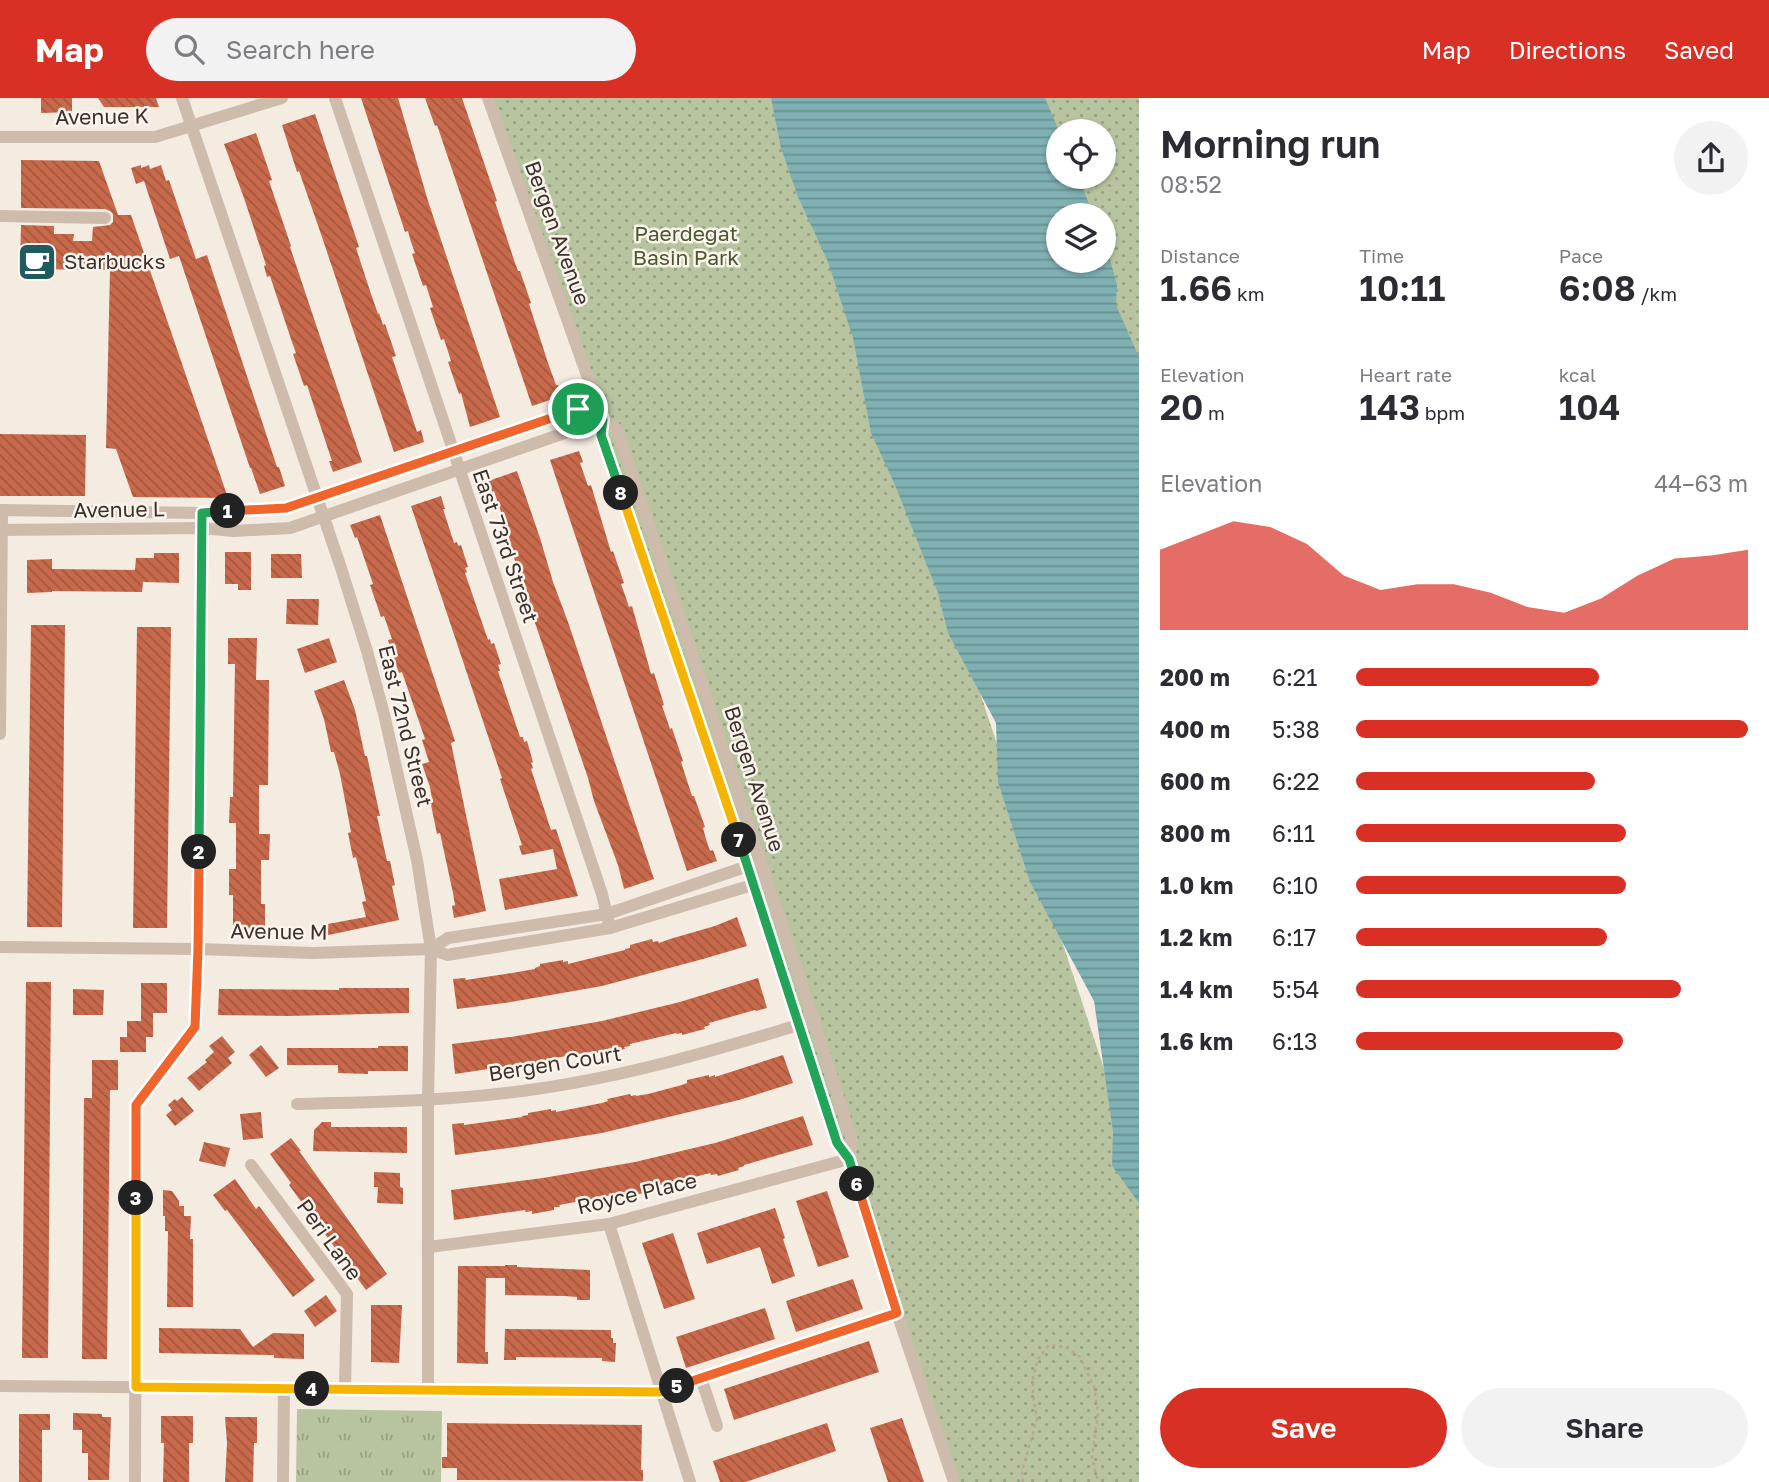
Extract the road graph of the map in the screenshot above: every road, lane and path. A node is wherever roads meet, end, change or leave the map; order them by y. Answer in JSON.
{"nodes":[{"id":1,"x":182,"y":98,"type":"edge"},
{"id":2,"x":282,"y":98,"type":"edge"},
{"id":3,"x":335,"y":98,"type":"edge"},
{"id":4,"x":488,"y":98,"type":"edge"},
{"id":5,"x":192,"y":127,"type":"junction"},
{"id":6,"x":0,"y":137,"type":"edge"},
{"id":7,"x":0,"y":216,"type":"edge"},
{"id":8,"x":104,"y":218,"type":"dead end"},
{"id":9,"x":598,"y":414,"type":"junction"},
{"id":10,"x":453,"y":450,"type":"junction"},
{"id":11,"x":459,"y":469,"type":"junction"},
{"id":12,"x":317,"y":498,"type":"junction"},
{"id":13,"x":1,"y":510,"type":"edge"},
{"id":14,"x":202,"y":513,"type":"junction"},
{"id":15,"x":323,"y":517,"type":"junction"},
{"id":16,"x":202,"y":528,"type":"junction"},
{"id":17,"x":1,"y":530,"type":"edge"},
{"id":18,"x":0,"y":734,"type":"edge"},
{"id":19,"x":761,"y":862,"type":"junction"},
{"id":20,"x":748,"y":867,"type":"junction"},
{"id":21,"x":767,"y":880,"type":"junction"},
{"id":22,"x":754,"y":884,"type":"junction"},
{"id":23,"x":607,"y":914,"type":"junction"},
{"id":24,"x":610,"y":928,"type":"junction"},
{"id":25,"x":0,"y":947,"type":"edge"},
{"id":26,"x":432,"y":948,"type":"junction"},
{"id":27,"x":198,"y":949,"type":"junction"},
{"id":28,"x":814,"y":1021,"type":"junction"},
{"id":29,"x":799,"y":1025,"type":"junction"},
{"id":30,"x":428,"y":1101,"type":"junction"},
{"id":31,"x":297,"y":1104,"type":"dead end"},
{"id":32,"x":849,"y":1159,"type":"junction"},
{"id":33,"x":251,"y":1165,"type":"dead end"},
{"id":34,"x":609,"y":1224,"type":"junction"},
{"id":35,"x":429,"y":1247,"type":"junction"},
{"id":36,"x":897,"y":1313,"type":"junction"},
{"id":37,"x":701,"y":1378,"type":"junction"},
{"id":38,"x":0,"y":1386,"type":"edge"},
{"id":39,"x":136,"y":1387,"type":"junction"},
{"id":40,"x":284,"y":1389,"type":"junction"},
{"id":41,"x":345,"y":1389,"type":"junction"},
{"id":42,"x":428,"y":1390,"type":"junction"},
{"id":43,"x":660,"y":1392,"type":"junction"},
{"id":44,"x":717,"y":1426,"type":"dead end"},
{"id":45,"x":135,"y":1482,"type":"edge"},
{"id":46,"x":283,"y":1482,"type":"edge"},
{"id":47,"x":690,"y":1482,"type":"edge"},
{"id":48,"x":954,"y":1482,"type":"edge"},
{"id":49,"x":1023,"y":1482,"type":"edge"},
{"id":50,"x":1098,"y":1482,"type":"edge"}],
"edges":[{"from":1,"to":5,"type":"street","name":"East 72nd Street"},
{"from":2,"to":5,"type":"street","name":"Avenue K"},
{"from":3,"to":10,"type":"street","name":"East 73rd Street"},
{"from":4,"to":9,"type":"street","name":"Bergen Avenue"},
{"from":5,"to":6,"type":"street","name":"Avenue K"},
{"from":5,"to":12,"type":"street","name":"East 72nd Street"},
{"from":7,"to":8,"type":"street"},
{"from":9,"to":10,"type":"street","name":"Avenue L"},
{"from":9,"to":11,"type":"street","name":"Avenue L"},
{"from":9,"to":19,"type":"street","name":"Bergen Avenue"},
{"from":9,"to":20,"type":"street","name":"Bergen Avenue"},
{"from":10,"to":11,"type":"street","name":"East 73rd Street"},
{"from":10,"to":12,"type":"street","name":"Avenue L"},
{"from":11,"to":15,"type":"street","name":"Avenue L"},
{"from":11,"to":23,"type":"street","name":"East 73rd Street"},
{"from":12,"to":14,"type":"street","name":"Avenue L"},
{"from":12,"to":15,"type":"street","name":"East 72nd Street"},
{"from":13,"to":14,"type":"street","name":"Avenue L"},
{"from":13,"to":17,"type":"street"},
{"from":14,"to":16,"type":"street"},
{"from":15,"to":16,"type":"street","name":"Avenue L"},
{"from":15,"to":26,"type":"street","name":"East 72nd Street"},
{"from":16,"to":17,"type":"street","name":"Avenue L"},
{"from":16,"to":27,"type":"street"},
{"from":17,"to":18,"type":"street"},
{"from":19,"to":20,"type":"street","name":"Avenue M"},
{"from":19,"to":21,"type":"street","name":"Bergen Avenue"},
{"from":20,"to":22,"type":"street","name":"Bergen Avenue"},
{"from":20,"to":23,"type":"street","name":"Avenue M"},
{"from":21,"to":22,"type":"street","name":"Avenue M"},
{"from":21,"to":28,"type":"street","name":"Bergen Avenue"},
{"from":22,"to":24,"type":"street","name":"Avenue M"},
{"from":22,"to":29,"type":"street","name":"Bergen Avenue"},
{"from":23,"to":24,"type":"street","name":"East 73rd Street"},
{"from":23,"to":26,"type":"street","name":"Avenue M"},
{"from":24,"to":26,"type":"street","name":"Avenue M"},
{"from":25,"to":27,"type":"street","name":"Avenue M"},
{"from":26,"to":27,"type":"street","name":"Avenue M"},
{"from":26,"to":30,"type":"street","name":"East 72nd Street"},
{"from":27,"to":39,"type":"street"},
{"from":28,"to":29,"type":"street","name":"Bergen Court"},
{"from":28,"to":32,"type":"street","name":"Bergen Avenue"},
{"from":29,"to":30,"type":"street","name":"Bergen Court"},
{"from":29,"to":32,"type":"street","name":"Bergen Avenue"},
{"from":30,"to":31,"type":"street","name":"Bergen Court"},
{"from":30,"to":35,"type":"street","name":"East 72nd Street"},
{"from":32,"to":34,"type":"street","name":"Royce Place"},
{"from":32,"to":36,"type":"street","name":"Bergen Avenue"},
{"from":33,"to":41,"type":"street","name":"Peri Lane"},
{"from":34,"to":35,"type":"street","name":"Royce Place"},
{"from":34,"to":43,"type":"street"},
{"from":35,"to":42,"type":"street","name":"East 72nd Street"},
{"from":36,"to":37,"type":"street"},
{"from":36,"to":48,"type":"street","name":"Bergen Avenue"},
{"from":37,"to":43,"type":"street"},
{"from":37,"to":44,"type":"street"},
{"from":38,"to":39,"type":"street"},
{"from":39,"to":40,"type":"street"},
{"from":39,"to":45,"type":"street"},
{"from":40,"to":41,"type":"street"},
{"from":40,"to":46,"type":"street"},
{"from":41,"to":42,"type":"street"},
{"from":42,"to":43,"type":"street"},
{"from":43,"to":47,"type":"street"},
{"from":49,"to":50,"type":"path"}]}
